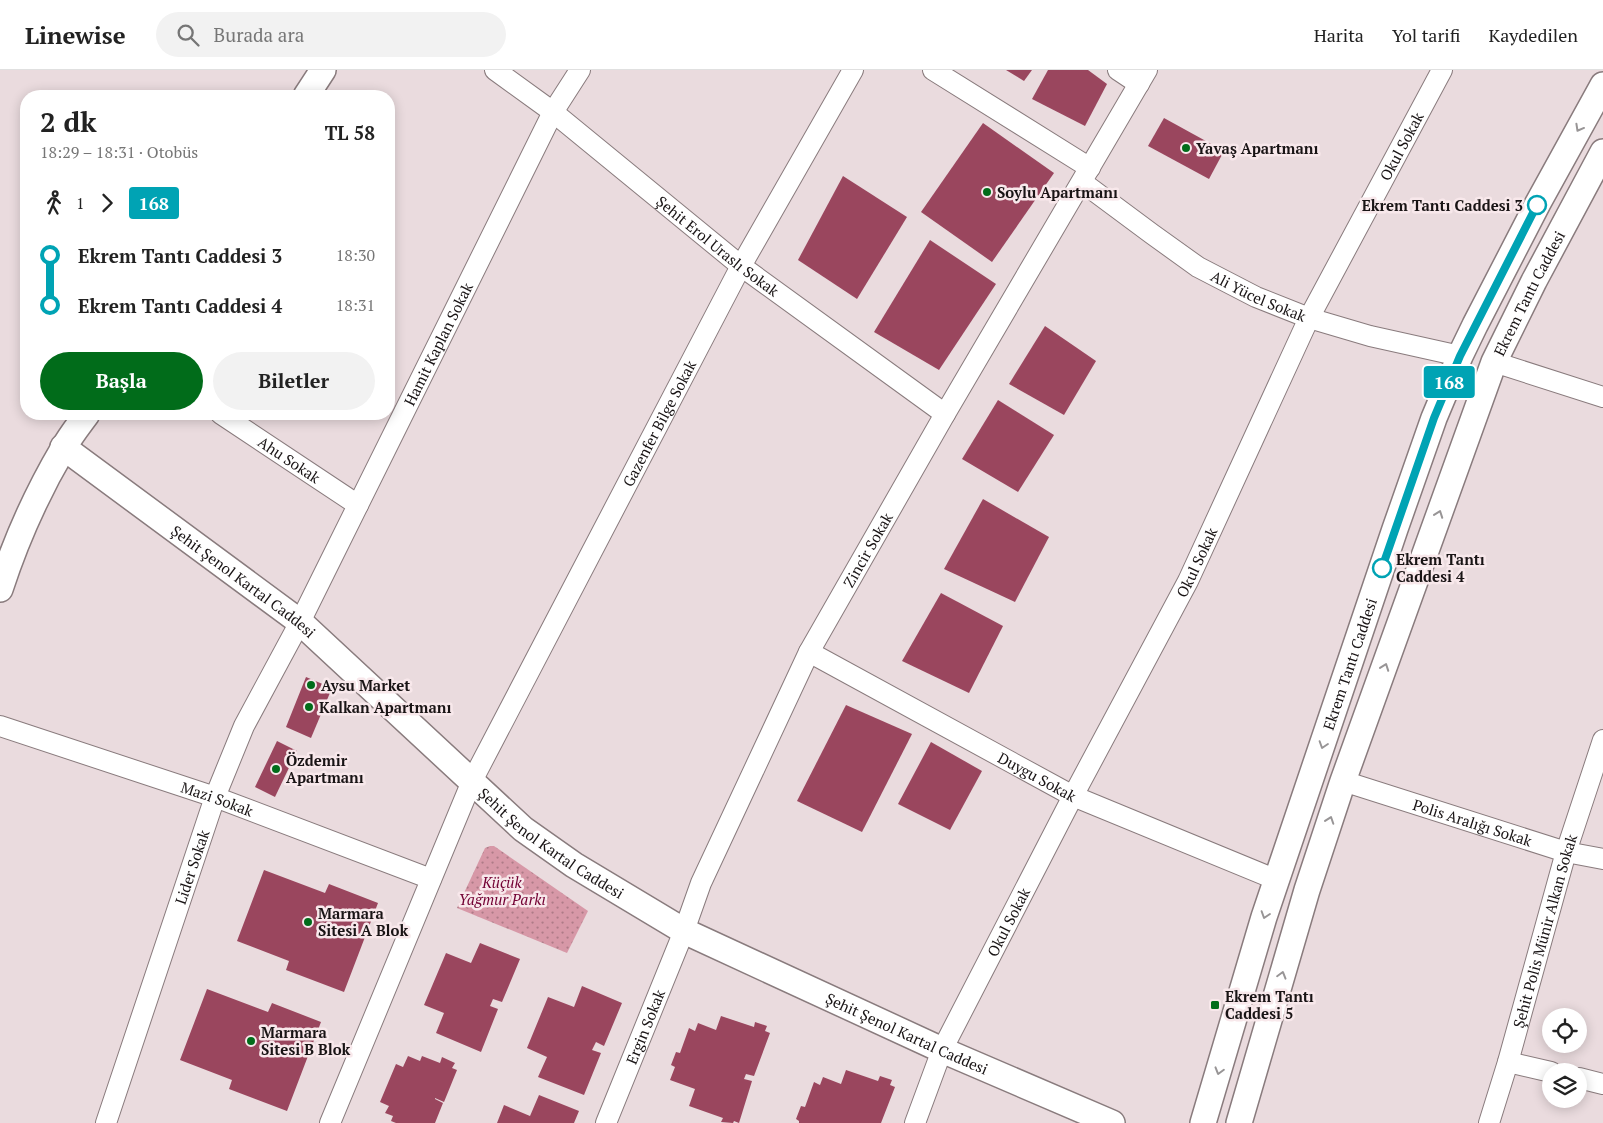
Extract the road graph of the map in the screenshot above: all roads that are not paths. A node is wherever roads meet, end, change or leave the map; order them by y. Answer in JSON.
{"nodes":[{"id":1,"x":322,"y":70,"type":"edge"},
{"id":2,"x":495,"y":70,"type":"edge"},
{"id":3,"x":580,"y":70,"type":"edge"},
{"id":4,"x":852,"y":70,"type":"edge"},
{"id":5,"x":933,"y":70,"type":"edge"},
{"id":6,"x":1118,"y":70,"type":"edge"},
{"id":7,"x":1442,"y":70,"type":"edge"},
{"id":8,"x":1143,"y":77,"type":"edge"},
{"id":9,"x":1603,"y":85,"type":"edge"},
{"id":10,"x":310,"y":90,"type":"edge"},
{"id":11,"x":553,"y":112,"type":"junction"},
{"id":12,"x":1603,"y":152,"type":"edge"},
{"id":13,"x":1086,"y":175,"type":"junction"},
{"id":14,"x":741,"y":266,"type":"junction"},
{"id":15,"x":1309,"y":318,"type":"junction"},
{"id":16,"x":1460,"y":356,"type":"junction"},
{"id":17,"x":1494,"y":362,"type":"junction"},
{"id":18,"x":1603,"y":397,"type":"edge"},
{"id":19,"x":944,"y":414,"type":"junction"},
{"id":20,"x":83,"y":420,"type":"edge"},
{"id":21,"x":230,"y":420,"type":"edge"},
{"id":22,"x":64,"y":447,"type":"junction"},
{"id":23,"x":358,"y":505,"type":"junction"},
{"id":24,"x":0,"y":589,"type":"edge"},
{"id":25,"x":300,"y":622,"type":"junction"},
{"id":26,"x":809,"y":652,"type":"junction"},
{"id":27,"x":0,"y":726,"type":"edge"},
{"id":28,"x":1603,"y":740,"type":"edge"},
{"id":29,"x":472,"y":781,"type":"junction"},
{"id":30,"x":1344,"y":781,"type":"junction"},
{"id":31,"x":1073,"y":796,"type":"junction"},
{"id":32,"x":215,"y":797,"type":"junction"},
{"id":33,"x":1566,"y":852,"type":"junction"},
{"id":34,"x":1603,"y":859,"type":"edge"},
{"id":35,"x":431,"y":879,"type":"junction"},
{"id":36,"x":1277,"y":880,"type":"junction"},
{"id":37,"x":1307,"y":890,"type":"junction"},
{"id":38,"x":684,"y":931,"type":"junction"},
{"id":39,"x":942,"y":1050,"type":"junction"},
{"id":40,"x":1508,"y":1062,"type":"junction"},
{"id":41,"x":1542,"y":1070,"type":"edge"},
{"id":42,"x":1587,"y":1080,"type":"edge"},
{"id":43,"x":1603,"y":1084,"type":"edge"},
{"id":44,"x":106,"y":1123,"type":"edge"},
{"id":45,"x":330,"y":1123,"type":"edge"},
{"id":46,"x":606,"y":1123,"type":"edge"},
{"id":47,"x":915,"y":1123,"type":"edge"},
{"id":48,"x":1112,"y":1123,"type":"edge"},
{"id":49,"x":1203,"y":1123,"type":"edge"},
{"id":50,"x":1239,"y":1123,"type":"edge"},
{"id":51,"x":1489,"y":1123,"type":"edge"}],
"edges":[{"from":1,"to":10,"type":"street"},
{"from":2,"to":11,"type":"street","name":"Şehit Erol Uraslı Sokak"},
{"from":3,"to":11,"type":"street","name":"Hamit Kaplan Sokak"},
{"from":4,"to":14,"type":"street","name":"Gazenfer Bilge Sokak"},
{"from":5,"to":13,"type":"street","name":"Ali Yücel Sokak"},
{"from":6,"to":8,"type":"street"},
{"from":7,"to":15,"type":"street","name":"Okul Sokak"},
{"from":8,"to":13,"type":"street","name":"Zincir Sokak"},
{"from":9,"to":16,"type":"street","name":"Ekrem Tantı Caddesi","one_way":true},
{"from":11,"to":14,"type":"street","name":"Şehit Erol Uraslı Sokak"},
{"from":11,"to":23,"type":"street","name":"Hamit Kaplan Sokak"},
{"from":12,"to":17,"type":"street","name":"Ekrem Tantı Caddesi"},
{"from":13,"to":15,"type":"street","name":"Ali Yücel Sokak"},
{"from":13,"to":19,"type":"street","name":"Zincir Sokak"},
{"from":14,"to":19,"type":"street","name":"Şehit Erol Uraslı Sokak"},
{"from":14,"to":29,"type":"street","name":"Gazenfer Bilge Sokak"},
{"from":15,"to":16,"type":"street","name":"Ali Yücel Sokak"},
{"from":15,"to":31,"type":"street","name":"Okul Sokak"},
{"from":16,"to":17,"type":"street"},
{"from":16,"to":36,"type":"street","name":"Ekrem Tantı Caddesi","one_way":true},
{"from":17,"to":18,"type":"street"},
{"from":30,"to":17,"type":"street","name":"Ekrem Tantı Caddesi","one_way":true},
{"from":19,"to":26,"type":"street","name":"Zincir Sokak"},
{"from":20,"to":22,"type":"street"},
{"from":21,"to":23,"type":"street","name":"Ahu Sokak"},
{"from":22,"to":24,"type":"street"},
{"from":22,"to":25,"type":"street","name":"Şehit Şenol Kartal Caddesi"},
{"from":23,"to":25,"type":"street","name":"Hamit Kaplan Sokak"},
{"from":25,"to":29,"type":"street","name":"Şehit Şenol Kartal Caddesi"},
{"from":25,"to":32,"type":"street","name":"Lider Sokak"},
{"from":26,"to":31,"type":"street","name":"Duygu Sokak"},
{"from":26,"to":38,"type":"street","name":"Zincir Sokak"},
{"from":27,"to":32,"type":"street","name":"Mazi Sokak"},
{"from":28,"to":33,"type":"street","name":"Şehit Polis Münir Alkan Sokak"},
{"from":29,"to":35,"type":"street","name":"Gazenfer Bilge Sokak"},
{"from":29,"to":38,"type":"street","name":"Şehit Şenol Kartal Caddesi"},
{"from":30,"to":33,"type":"street","name":"Polis Aralığı Sokak"},
{"from":37,"to":30,"type":"street","name":"Ekrem Tantı Caddesi","one_way":true},
{"from":31,"to":36,"type":"street","name":"Duygu Sokak"},
{"from":31,"to":39,"type":"street","name":"Okul Sokak"},
{"from":32,"to":35,"type":"street","name":"Mazi Sokak"},
{"from":32,"to":44,"type":"street","name":"Lider Sokak"},
{"from":33,"to":34,"type":"street","name":"Polis Aralığı Sokak"},
{"from":33,"to":40,"type":"street","name":"Şehit Polis Münir Alkan Sokak"},
{"from":35,"to":45,"type":"street","name":"Gazenfer Bilge Sokak"},
{"from":36,"to":37,"type":"street"},
{"from":36,"to":49,"type":"street","name":"Ekrem Tantı Caddesi","one_way":true},
{"from":50,"to":37,"type":"street","name":"Ekrem Tantı Caddesi","one_way":true},
{"from":38,"to":39,"type":"street","name":"Şehit Şenol Kartal Caddesi"},
{"from":38,"to":46,"type":"street","name":"Ergin Sokak"},
{"from":39,"to":47,"type":"street","name":"Okul Sokak"},
{"from":39,"to":48,"type":"street","name":"Şehit Şenol Kartal Caddesi"},
{"from":40,"to":41,"type":"street"},
{"from":40,"to":51,"type":"street","name":"Şehit Polis Münir Alkan Sokak"},
{"from":42,"to":43,"type":"street"}]}
